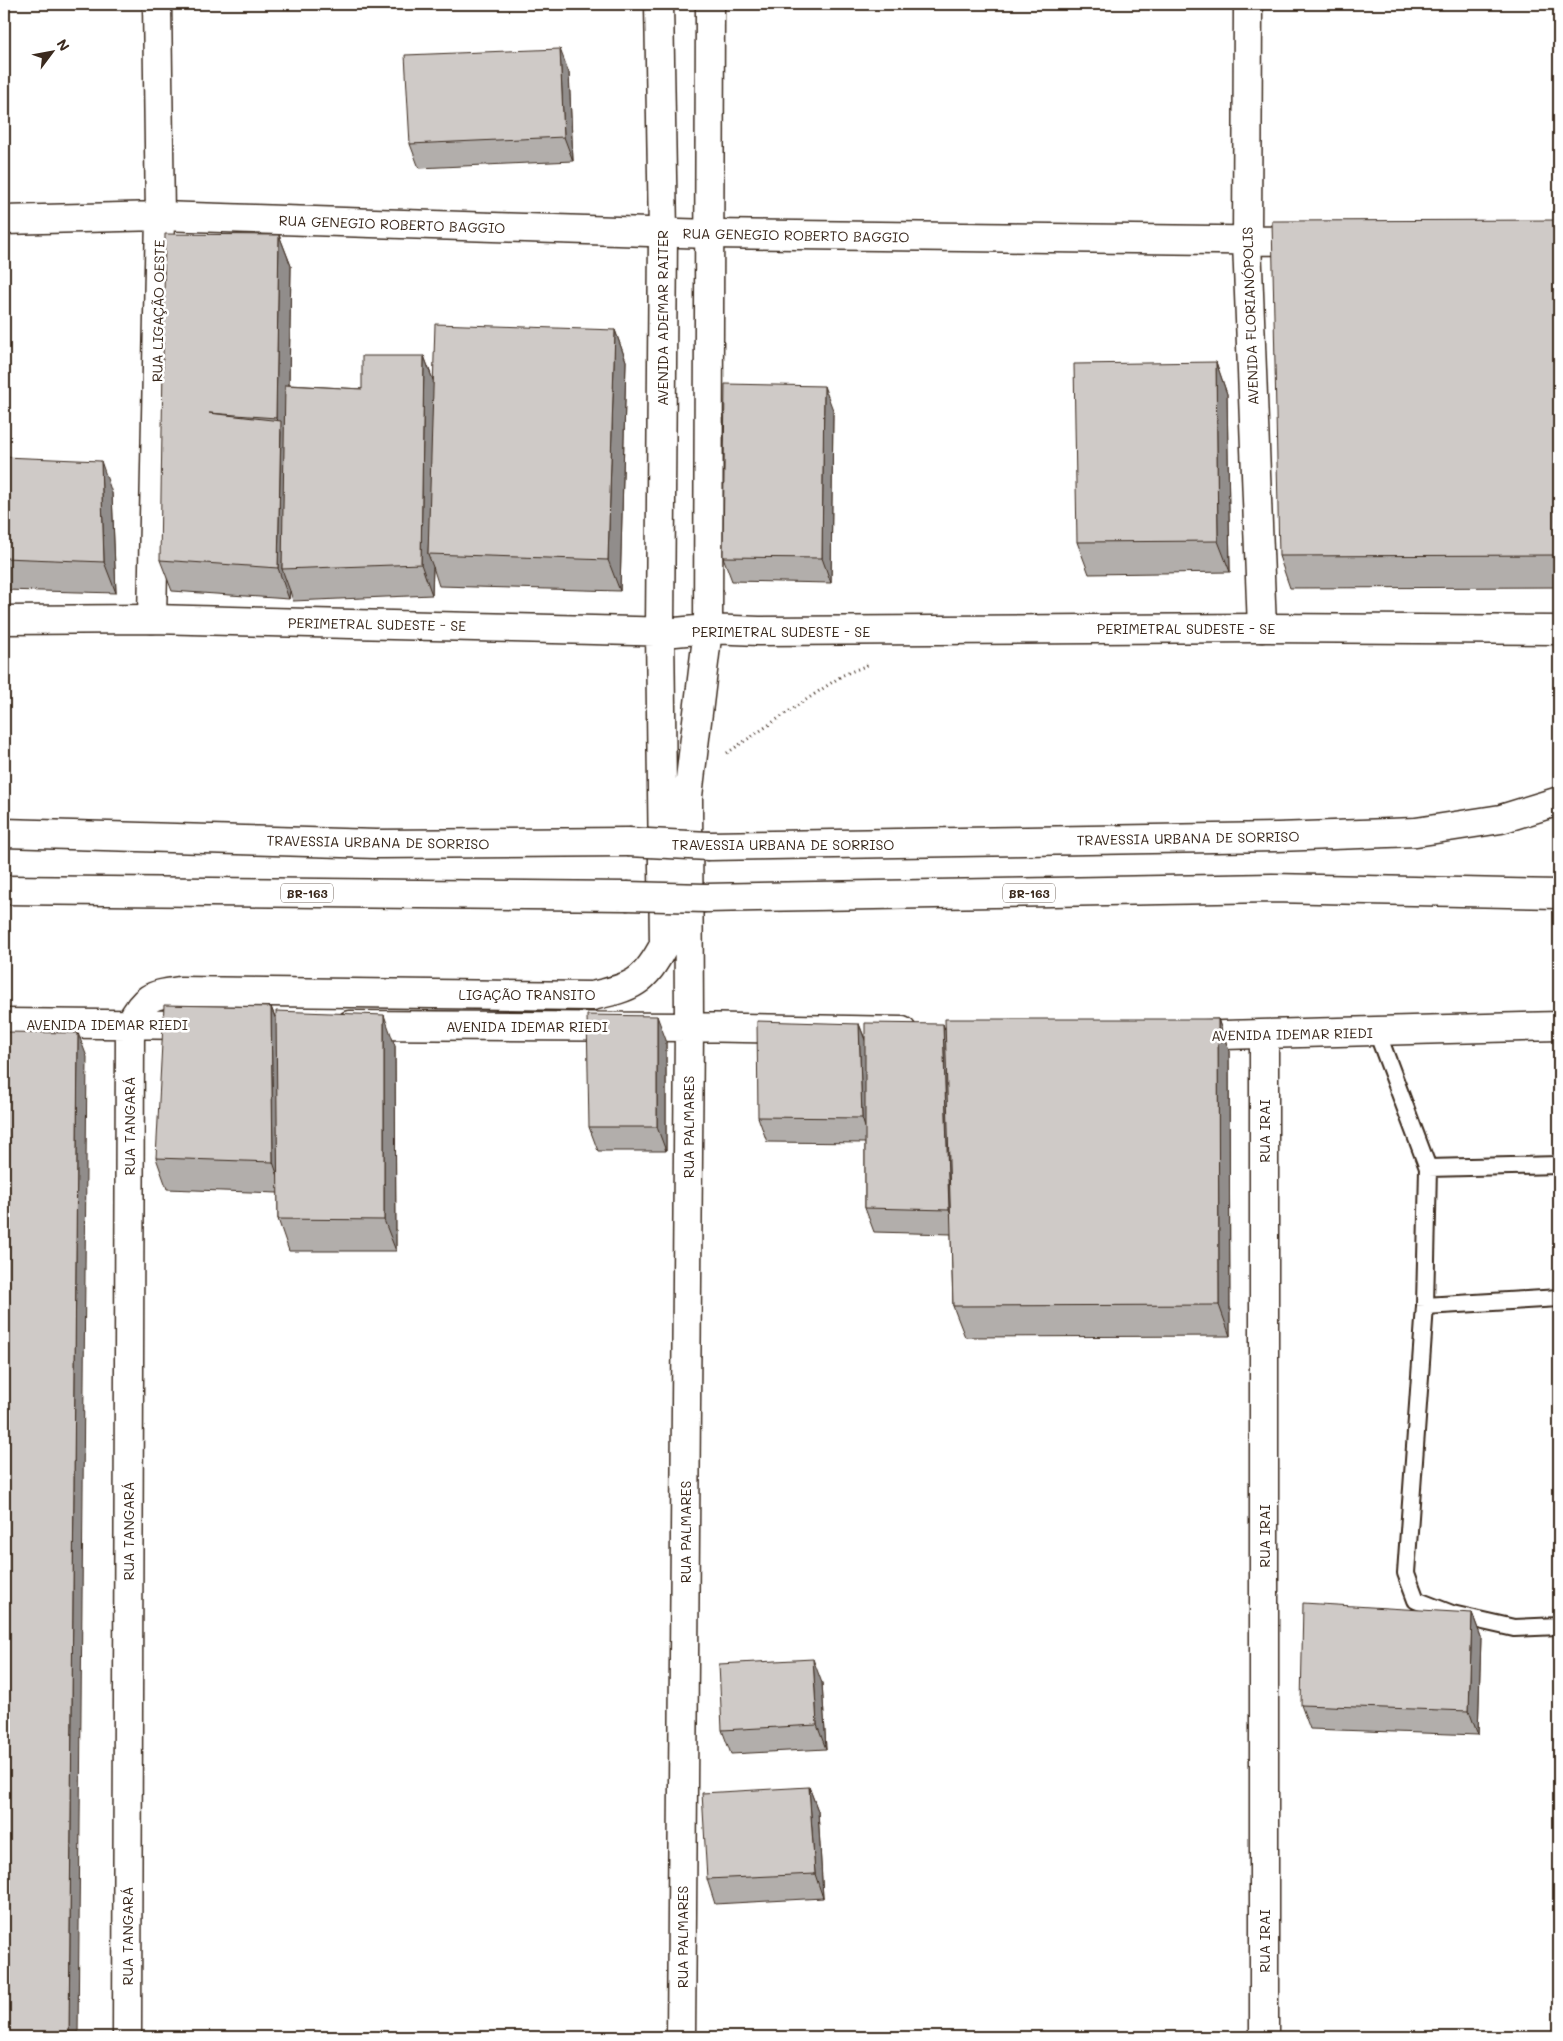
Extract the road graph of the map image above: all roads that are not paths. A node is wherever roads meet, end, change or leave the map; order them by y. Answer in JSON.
{"nodes":[{"id":1,"x":157,"y":4,"type":"edge"},
{"id":2,"x":659,"y":4,"type":"edge"},
{"id":3,"x":710,"y":4,"type":"edge"},
{"id":4,"x":1248,"y":4,"type":"edge"},
{"id":5,"x":160,"y":216,"type":"junction"},
{"id":6,"x":4,"y":220,"type":"edge"},
{"id":7,"x":663,"y":233,"type":"junction"},
{"id":8,"x":710,"y":234,"type":"junction"},
{"id":9,"x":1335,"y":241,"type":"edge"},
{"id":10,"x":1247,"y":242,"type":"junction"},
{"id":11,"x":152,"y":619,"type":"junction"},
{"id":12,"x":4,"y":620,"type":"edge"},
{"id":13,"x":1262,"y":628,"type":"junction"},
{"id":14,"x":708,"y":629,"type":"junction"},
{"id":15,"x":1559,"y":630,"type":"edge"},
{"id":16,"x":660,"y":631,"type":"junction"},
{"id":17,"x":1559,"y":801,"type":"edge"},
{"id":18,"x":4,"y":833,"type":"edge"},
{"id":19,"x":4,"y":890,"type":"edge"},
{"id":20,"x":1559,"y":894,"type":"edge"},
{"id":21,"x":4,"y":1023,"type":"edge"},
{"id":22,"x":130,"y":1024,"type":"junction"},
{"id":23,"x":230,"y":1025,"type":"edge"},
{"id":24,"x":329,"y":1025,"type":"edge"},
{"id":25,"x":1559,"y":1026,"type":"edge"},
{"id":26,"x":688,"y":1027,"type":"junction"},
{"id":27,"x":928,"y":1032,"type":"edge"},
{"id":28,"x":1377,"y":1032,"type":"junction"},
{"id":29,"x":1264,"y":1035,"type":"junction"},
{"id":30,"x":1162,"y":1036,"type":"edge"},
{"id":31,"x":1559,"y":1165,"type":"edge"},
{"id":32,"x":1428,"y":1168,"type":"junction"},
{"id":33,"x":1559,"y":1298,"type":"edge"},
{"id":34,"x":1425,"y":1306,"type":"junction"},
{"id":35,"x":1559,"y":1626,"type":"edge"},
{"id":36,"x":127,"y":2037,"type":"edge"},
{"id":37,"x":681,"y":2037,"type":"edge"},
{"id":38,"x":1264,"y":2037,"type":"edge"}],
"edges":[{"from":1,"to":5,"type":"main road","name":"RUA LIGAÇÃO OESTE"},
{"from":2,"to":7,"type":"main road","name":"AVENIDA ADEMAR RAITER"},
{"from":3,"to":8,"type":"main road"},
{"from":4,"to":10,"type":"main road","name":"AVENIDA FLORIANÓPOLIS"},
{"from":5,"to":6,"type":"main road","name":"RUA GENEGIO ROBERTO BAGGIO"},
{"from":5,"to":7,"type":"main road","name":"RUA GENEGIO ROBERTO BAGGIO"},
{"from":5,"to":11,"type":"main road","name":"RUA LIGAÇÃO OESTE"},
{"from":7,"to":8,"type":"main road","name":"RUA GENEGIO ROBERTO BAGGIO"},
{"from":7,"to":16,"type":"main road","name":"AVENIDA ADEMAR RAITER"},
{"from":8,"to":10,"type":"main road","name":"RUA GENEGIO ROBERTO BAGGIO"},
{"from":8,"to":14,"type":"main road"},
{"from":9,"to":10,"type":"main road","name":"RUA GENEGIO ROBERTO BAGGIO"},
{"from":10,"to":13,"type":"main road","name":"AVENIDA FLORIANÓPOLIS"},
{"from":11,"to":12,"type":"main road","name":"PERIMETRAL SUDESTE - SE"},
{"from":11,"to":16,"type":"main road","name":"PERIMETRAL SUDESTE - SE"},
{"from":13,"to":14,"type":"main road","name":"PERIMETRAL SUDESTE - SE"},
{"from":13,"to":15,"type":"main road","name":"PERIMETRAL SUDESTE - SE"},
{"from":14,"to":16,"type":"main road","name":"PERIMETRAL SUDESTE - SE"},
{"from":14,"to":26,"type":"main road","name":"RUA PALMARES"},
{"from":16,"to":22,"type":"main road","name":"LIGAÇÃO TRANSITO"},
{"from":17,"to":18,"type":"main road","name":"TRAVESSIA URBANA DE SORRISO","bridge":true},
{"from":19,"to":20,"type":"main road","number":"BR-163","bridge":true},
{"from":21,"to":22,"type":"main road","name":"AVENIDA IDEMAR RIEDI"},
{"from":22,"to":23,"type":"main road","name":"AVENIDA IDEMAR RIEDI"},
{"from":22,"to":36,"type":"main road","name":"RUA TANGARÁ"},
{"from":24,"to":26,"type":"main road","name":"AVENIDA IDEMAR RIEDI"},
{"from":25,"to":28,"type":"main road","name":"AVENIDA IDEMAR RIEDI"},
{"from":26,"to":27,"type":"main road","name":"AVENIDA IDEMAR RIEDI"},
{"from":26,"to":37,"type":"main road","name":"RUA PALMARES"},
{"from":28,"to":29,"type":"main road","name":"AVENIDA IDEMAR RIEDI"},
{"from":28,"to":32,"type":"lane"},
{"from":29,"to":30,"type":"main road","name":"AVENIDA IDEMAR RIEDI"},
{"from":29,"to":38,"type":"main road","name":"RUA IRAI"},
{"from":31,"to":32,"type":"lane"},
{"from":32,"to":34,"type":"lane"},
{"from":33,"to":34,"type":"lane"},
{"from":34,"to":35,"type":"lane"}]}
